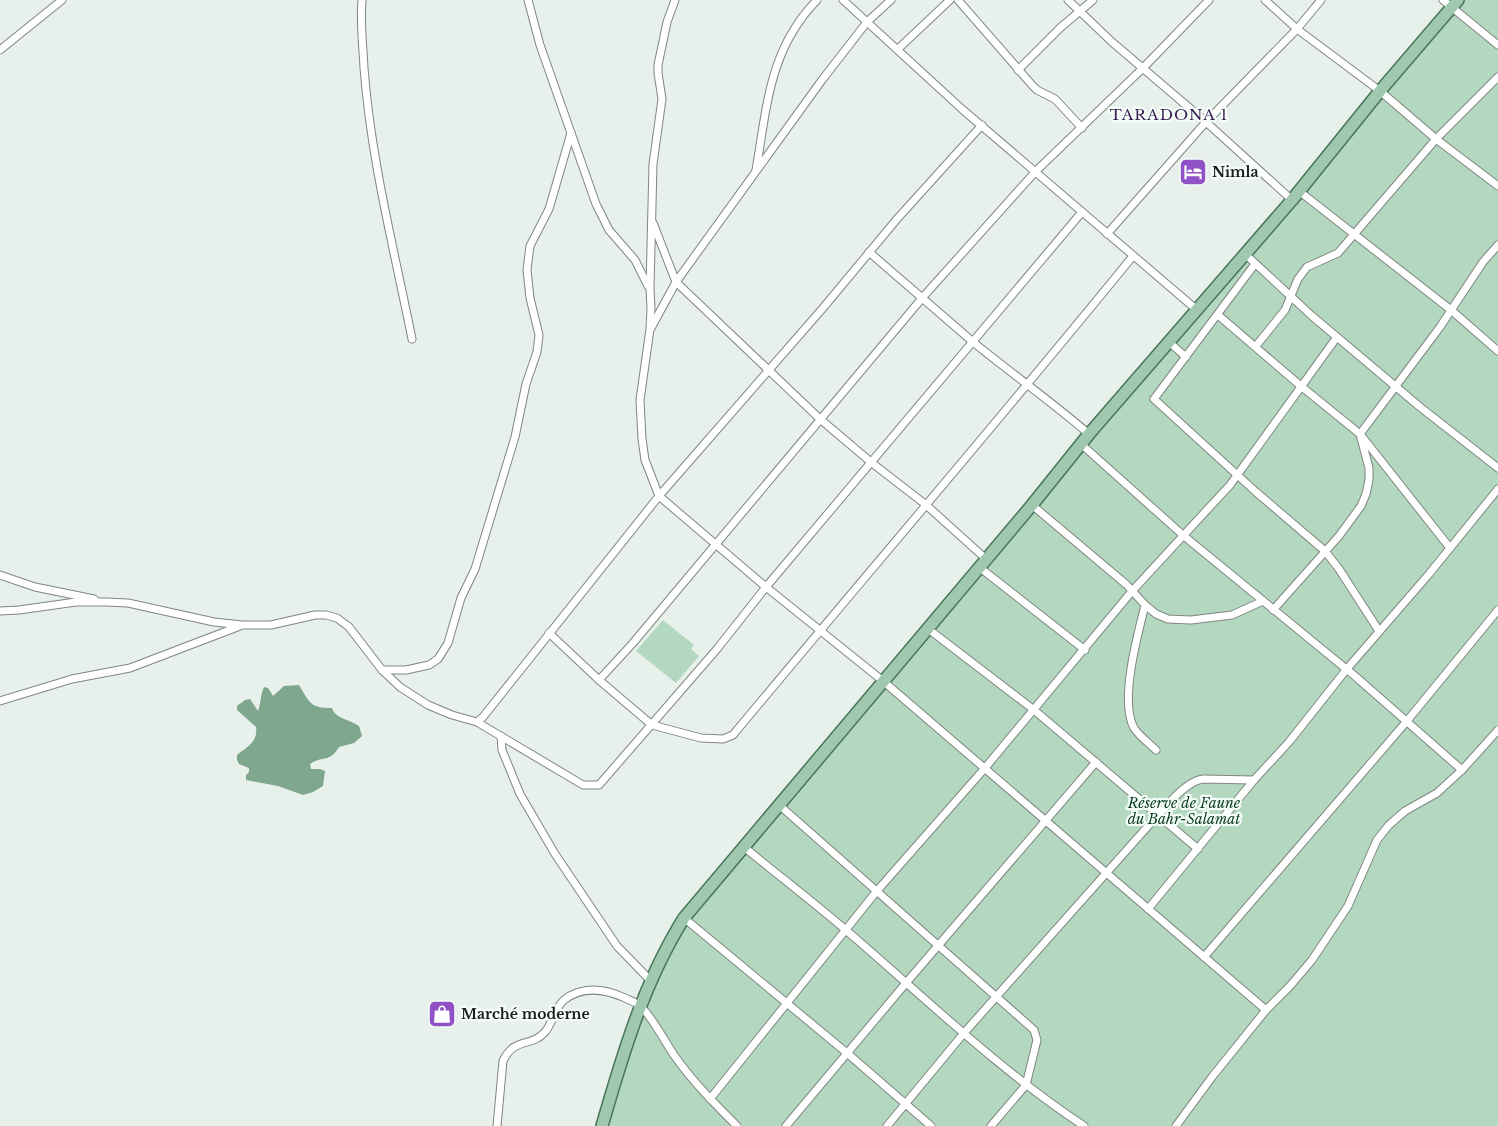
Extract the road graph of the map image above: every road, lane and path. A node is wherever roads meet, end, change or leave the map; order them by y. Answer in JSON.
{"nodes":[{"id":1,"x":62,"y":0,"type":"edge"},
{"id":2,"x":362,"y":0,"type":"edge"},
{"id":3,"x":528,"y":0,"type":"edge"},
{"id":4,"x":675,"y":0,"type":"edge"},
{"id":5,"x":817,"y":0,"type":"edge"},
{"id":6,"x":843,"y":0,"type":"edge"},
{"id":7,"x":891,"y":0,"type":"edge"},
{"id":8,"x":950,"y":0,"type":"edge"},
{"id":9,"x":958,"y":0,"type":"edge"},
{"id":10,"x":1068,"y":0,"type":"edge"},
{"id":11,"x":1093,"y":0,"type":"edge"},
{"id":12,"x":1209,"y":0,"type":"edge"},
{"id":13,"x":1265,"y":0,"type":"edge"},
{"id":14,"x":1321,"y":0,"type":"edge"},
{"id":15,"x":1451,"y":2,"type":"edge"},
{"id":16,"x":1079,"y":10,"type":"junction"},
{"id":17,"x":867,"y":22,"type":"junction"},
{"id":18,"x":1297,"y":28,"type":"junction"},
{"id":19,"x":1498,"y":45,"type":"edge"},
{"id":20,"x":898,"y":49,"type":"junction"},
{"id":21,"x":0,"y":50,"type":"edge"},
{"id":22,"x":1143,"y":68,"type":"junction"},
{"id":23,"x":1018,"y":70,"type":"junction"},
{"id":24,"x":1498,"y":77,"type":"edge"},
{"id":25,"x":1380,"y":91,"type":"junction"},
{"id":26,"x":1206,"y":122,"type":"junction"},
{"id":27,"x":982,"y":125,"type":"junction"},
{"id":28,"x":1082,"y":128,"type":"junction"},
{"id":29,"x":571,"y":133,"type":"junction"},
{"id":30,"x":1436,"y":139,"type":"junction"},
{"id":31,"x":1036,"y":171,"type":"junction"},
{"id":32,"x":756,"y":173,"type":"junction"},
{"id":33,"x":1498,"y":186,"type":"edge"},
{"id":34,"x":1295,"y":195,"type":"junction"},
{"id":35,"x":1082,"y":212,"type":"junction"},
{"id":36,"x":652,"y":218,"type":"junction"},
{"id":37,"x":1107,"y":234,"type":"junction"},
{"id":38,"x":1355,"y":235,"type":"junction"},
{"id":39,"x":1498,"y":245,"type":"edge"},
{"id":40,"x":869,"y":252,"type":"junction"},
{"id":41,"x":1245,"y":254,"type":"junction"},
{"id":42,"x":1133,"y":256,"type":"junction"},
{"id":43,"x":1255,"y":264,"type":"junction"},
{"id":44,"x":676,"y":282,"type":"junction"},
{"id":45,"x":650,"y":288,"type":"junction"},
{"id":46,"x":923,"y":297,"type":"junction"},
{"id":47,"x":1290,"y":297,"type":"junction"},
{"id":48,"x":1197,"y":310,"type":"junction"},
{"id":49,"x":1451,"y":310,"type":"junction"},
{"id":50,"x":1218,"y":314,"type":"junction"},
{"id":51,"x":650,"y":329,"type":"junction"},
{"id":52,"x":1337,"y":337,"type":"junction"},
{"id":53,"x":412,"y":339,"type":"dead end"},
{"id":54,"x":973,"y":342,"type":"junction"},
{"id":55,"x":1170,"y":342,"type":"junction"},
{"id":56,"x":1256,"y":346,"type":"junction"},
{"id":57,"x":1498,"y":351,"type":"edge"},
{"id":58,"x":1186,"y":357,"type":"junction"},
{"id":59,"x":768,"y":371,"type":"junction"},
{"id":60,"x":1028,"y":384,"type":"junction"},
{"id":61,"x":1396,"y":385,"type":"junction"},
{"id":62,"x":1302,"y":387,"type":"junction"},
{"id":63,"x":820,"y":419,"type":"junction"},
{"id":64,"x":1089,"y":434,"type":"junction"},
{"id":65,"x":1360,"y":434,"type":"junction"},
{"id":66,"x":1081,"y":444,"type":"junction"},
{"id":67,"x":872,"y":463,"type":"junction"},
{"id":68,"x":1498,"y":468,"type":"edge"},
{"id":69,"x":1238,"y":474,"type":"junction"},
{"id":70,"x":1498,"y":489,"type":"edge"},
{"id":71,"x":659,"y":496,"type":"junction"},
{"id":72,"x":925,"y":504,"type":"junction"},
{"id":73,"x":1032,"y":505,"type":"junction"},
{"id":74,"x":1184,"y":536,"type":"junction"},
{"id":75,"x":715,"y":545,"type":"junction"},
{"id":76,"x":1450,"y":548,"type":"junction"},
{"id":77,"x":1325,"y":552,"type":"junction"},
{"id":78,"x":983,"y":563,"type":"junction"},
{"id":79,"x":0,"y":575,"type":"edge"},
{"id":80,"x":766,"y":588,"type":"junction"},
{"id":81,"x":1133,"y":590,"type":"junction"},
{"id":82,"x":1263,"y":601,"type":"junction"},
{"id":83,"x":106,"y":602,"type":"junction"},
{"id":84,"x":1145,"y":605,"type":"junction"},
{"id":85,"x":0,"y":610,"type":"edge"},
{"id":86,"x":1273,"y":610,"type":"junction"},
{"id":87,"x":1498,"y":610,"type":"edge"},
{"id":88,"x":242,"y":625,"type":"junction"},
{"id":89,"x":927,"y":628,"type":"junction"},
{"id":90,"x":820,"y":630,"type":"junction"},
{"id":91,"x":1379,"y":631,"type":"junction"},
{"id":92,"x":549,"y":633,"type":"junction"},
{"id":93,"x":1085,"y":650,"type":"junction"},
{"id":94,"x":382,"y":670,"type":"junction"},
{"id":95,"x":1346,"y":670,"type":"junction"},
{"id":96,"x":599,"y":680,"type":"junction"},
{"id":97,"x":883,"y":681,"type":"junction"},
{"id":98,"x":0,"y":701,"type":"edge"},
{"id":99,"x":1034,"y":710,"type":"junction"},
{"id":100,"x":1407,"y":720,"type":"junction"},
{"id":101,"x":477,"y":722,"type":"junction"},
{"id":102,"x":652,"y":725,"type":"junction"},
{"id":103,"x":1498,"y":730,"type":"edge"},
{"id":104,"x":501,"y":736,"type":"junction"},
{"id":105,"x":1156,"y":750,"type":"dead end"},
{"id":106,"x":1096,"y":762,"type":"junction"},
{"id":107,"x":985,"y":768,"type":"junction"},
{"id":108,"x":1462,"y":770,"type":"junction"},
{"id":109,"x":1254,"y":780,"type":"junction"},
{"id":110,"x":778,"y":804,"type":"junction"},
{"id":111,"x":1157,"y":816,"type":"junction"},
{"id":112,"x":1045,"y":820,"type":"junction"},
{"id":113,"x":744,"y":847,"type":"junction"},
{"id":114,"x":1198,"y":849,"type":"junction"},
{"id":115,"x":1107,"y":873,"type":"junction"},
{"id":116,"x":876,"y":892,"type":"junction"},
{"id":117,"x":1148,"y":909,"type":"junction"},
{"id":118,"x":684,"y":918,"type":"junction"},
{"id":119,"x":846,"y":930,"type":"junction"},
{"id":120,"x":938,"y":946,"type":"junction"},
{"id":121,"x":1204,"y":957,"type":"junction"},
{"id":122,"x":650,"y":980,"type":"junction"},
{"id":123,"x":906,"y":983,"type":"junction"},
{"id":124,"x":997,"y":997,"type":"junction"},
{"id":125,"x":786,"y":1002,"type":"junction"},
{"id":126,"x":640,"y":1005,"type":"junction"},
{"id":127,"x":1266,"y":1010,"type":"junction"},
{"id":128,"x":964,"y":1033,"type":"junction"},
{"id":129,"x":847,"y":1053,"type":"junction"},
{"id":130,"x":1026,"y":1085,"type":"junction"},
{"id":131,"x":710,"y":1099,"type":"junction"},
{"id":132,"x":906,"y":1104,"type":"junction"},
{"id":133,"x":497,"y":1126,"type":"edge"},
{"id":134,"x":602,"y":1126,"type":"edge"},
{"id":135,"x":737,"y":1126,"type":"edge"},
{"id":136,"x":786,"y":1126,"type":"edge"},
{"id":137,"x":887,"y":1126,"type":"edge"},
{"id":138,"x":931,"y":1126,"type":"edge"},
{"id":139,"x":991,"y":1126,"type":"edge"},
{"id":140,"x":1084,"y":1126,"type":"edge"},
{"id":141,"x":1176,"y":1126,"type":"edge"}],
"edges":[{"from":1,"to":21,"type":"street"},
{"from":2,"to":53,"type":"street"},
{"from":3,"to":29,"type":"street"},
{"from":4,"to":36,"type":"street"},
{"from":5,"to":32,"type":"street"},
{"from":6,"to":17,"type":"street"},
{"from":7,"to":17,"type":"street"},
{"from":8,"to":20,"type":"street"},
{"from":9,"to":23,"type":"street"},
{"from":10,"to":16,"type":"street"},
{"from":11,"to":16,"type":"street"},
{"from":12,"to":22,"type":"street"},
{"from":13,"to":18,"type":"street"},
{"from":14,"to":18,"type":"street"},
{"from":15,"to":19,"type":"street"},
{"from":15,"to":25,"type":"main road"},
{"from":16,"to":22,"type":"street"},
{"from":16,"to":23,"type":"street"},
{"from":17,"to":20,"type":"street"},
{"from":17,"to":32,"type":"street"},
{"from":18,"to":25,"type":"street"},
{"from":18,"to":26,"type":"street"},
{"from":20,"to":27,"type":"street"},
{"from":22,"to":26,"type":"street"},
{"from":22,"to":28,"type":"street"},
{"from":23,"to":28,"type":"street"},
{"from":24,"to":30,"type":"street"},
{"from":25,"to":30,"type":"street"},
{"from":25,"to":34,"type":"main road"},
{"from":26,"to":34,"type":"street"},
{"from":26,"to":37,"type":"street"},
{"from":27,"to":31,"type":"street"},
{"from":27,"to":40,"type":"street"},
{"from":28,"to":31,"type":"street"},
{"from":29,"to":45,"type":"street"},
{"from":29,"to":94,"type":"street"},
{"from":30,"to":33,"type":"street"},
{"from":30,"to":38,"type":"street"},
{"from":31,"to":35,"type":"street"},
{"from":31,"to":46,"type":"street"},
{"from":32,"to":44,"type":"street"},
{"from":34,"to":38,"type":"street"},
{"from":34,"to":41,"type":"main road"},
{"from":35,"to":37,"type":"street"},
{"from":35,"to":54,"type":"street"},
{"from":36,"to":44,"type":"street"},
{"from":36,"to":45,"type":"street"},
{"from":37,"to":42,"type":"street"},
{"from":38,"to":47,"type":"street"},
{"from":38,"to":49,"type":"street"},
{"from":39,"to":49,"type":"street"},
{"from":40,"to":46,"type":"street"},
{"from":40,"to":59,"type":"street"},
{"from":41,"to":43,"type":"street"},
{"from":41,"to":48,"type":"main road"},
{"from":42,"to":48,"type":"street"},
{"from":42,"to":60,"type":"street"},
{"from":43,"to":47,"type":"street"},
{"from":43,"to":50,"type":"street"},
{"from":44,"to":51,"type":"street"},
{"from":44,"to":59,"type":"street"},
{"from":45,"to":51,"type":"street"},
{"from":46,"to":54,"type":"street"},
{"from":46,"to":63,"type":"street"},
{"from":47,"to":52,"type":"street"},
{"from":47,"to":56,"type":"street"},
{"from":48,"to":55,"type":"main road"},
{"from":49,"to":57,"type":"street"},
{"from":49,"to":61,"type":"street"},
{"from":50,"to":56,"type":"street"},
{"from":50,"to":58,"type":"street"},
{"from":51,"to":71,"type":"street"},
{"from":52,"to":61,"type":"street"},
{"from":52,"to":62,"type":"street"},
{"from":54,"to":60,"type":"street"},
{"from":54,"to":67,"type":"street"},
{"from":55,"to":58,"type":"street"},
{"from":55,"to":64,"type":"main road"},
{"from":56,"to":62,"type":"street"},
{"from":58,"to":69,"type":"street"},
{"from":59,"to":63,"type":"street"},
{"from":59,"to":71,"type":"street"},
{"from":60,"to":64,"type":"street"},
{"from":60,"to":72,"type":"street"},
{"from":61,"to":65,"type":"street"},
{"from":61,"to":68,"type":"street"},
{"from":62,"to":65,"type":"street"},
{"from":62,"to":69,"type":"street"},
{"from":63,"to":67,"type":"street"},
{"from":63,"to":75,"type":"street"},
{"from":64,"to":66,"type":"main road"},
{"from":65,"to":76,"type":"street"},
{"from":65,"to":77,"type":"street"},
{"from":66,"to":73,"type":"main road"},
{"from":66,"to":74,"type":"street"},
{"from":67,"to":72,"type":"street"},
{"from":67,"to":80,"type":"street"},
{"from":69,"to":74,"type":"street"},
{"from":69,"to":77,"type":"street"},
{"from":70,"to":76,"type":"street"},
{"from":71,"to":75,"type":"street"},
{"from":71,"to":92,"type":"street"},
{"from":72,"to":78,"type":"street"},
{"from":72,"to":90,"type":"street"},
{"from":73,"to":78,"type":"main road"},
{"from":73,"to":81,"type":"street"},
{"from":74,"to":81,"type":"street"},
{"from":74,"to":82,"type":"street"},
{"from":75,"to":80,"type":"street"},
{"from":75,"to":96,"type":"street"},
{"from":76,"to":91,"type":"street"},
{"from":77,"to":86,"type":"street"},
{"from":77,"to":91,"type":"street"},
{"from":78,"to":89,"type":"main road"},
{"from":78,"to":93,"type":"street"},
{"from":79,"to":83,"type":"street"},
{"from":80,"to":90,"type":"street"},
{"from":80,"to":102,"type":"street"},
{"from":81,"to":84,"type":"street"},
{"from":81,"to":93,"type":"street"},
{"from":82,"to":84,"type":"street"},
{"from":82,"to":86,"type":"street"},
{"from":83,"to":85,"type":"street"},
{"from":83,"to":88,"type":"street"},
{"from":84,"to":105,"type":"street"},
{"from":86,"to":95,"type":"street"},
{"from":87,"to":100,"type":"street"},
{"from":88,"to":94,"type":"street"},
{"from":88,"to":98,"type":"street"},
{"from":89,"to":97,"type":"main road"},
{"from":89,"to":99,"type":"street"},
{"from":90,"to":97,"type":"street"},
{"from":90,"to":102,"type":"street"},
{"from":91,"to":95,"type":"street"},
{"from":92,"to":96,"type":"street"},
{"from":92,"to":101,"type":"street"},
{"from":93,"to":99,"type":"street"},
{"from":94,"to":101,"type":"street"},
{"from":95,"to":100,"type":"street"},
{"from":95,"to":109,"type":"street"},
{"from":96,"to":102,"type":"street"},
{"from":97,"to":107,"type":"street"},
{"from":97,"to":110,"type":"main road"},
{"from":99,"to":106,"type":"street"},
{"from":99,"to":107,"type":"street"},
{"from":100,"to":108,"type":"street"},
{"from":100,"to":121,"type":"street"},
{"from":101,"to":104,"type":"street"},
{"from":102,"to":104,"type":"street"},
{"from":103,"to":108,"type":"street"},
{"from":104,"to":122,"type":"street"},
{"from":106,"to":111,"type":"street"},
{"from":106,"to":112,"type":"street"},
{"from":107,"to":112,"type":"street"},
{"from":107,"to":116,"type":"street"},
{"from":108,"to":127,"type":"street"},
{"from":109,"to":111,"type":"street"},
{"from":109,"to":114,"type":"street"},
{"from":110,"to":113,"type":"main road"},
{"from":110,"to":116,"type":"street"},
{"from":111,"to":114,"type":"street"},
{"from":111,"to":115,"type":"street"},
{"from":112,"to":115,"type":"street"},
{"from":112,"to":120,"type":"street"},
{"from":113,"to":118,"type":"main road"},
{"from":113,"to":119,"type":"street"},
{"from":114,"to":117,"type":"street"},
{"from":115,"to":117,"type":"street"},
{"from":115,"to":124,"type":"street"},
{"from":116,"to":119,"type":"street"},
{"from":116,"to":120,"type":"street"},
{"from":117,"to":121,"type":"street"},
{"from":118,"to":122,"type":"main road"},
{"from":118,"to":125,"type":"street"},
{"from":119,"to":123,"type":"street"},
{"from":119,"to":125,"type":"street"},
{"from":120,"to":123,"type":"street"},
{"from":120,"to":124,"type":"street"},
{"from":121,"to":127,"type":"street"},
{"from":122,"to":126,"type":"main road"},
{"from":123,"to":128,"type":"street"},
{"from":123,"to":129,"type":"street"},
{"from":124,"to":128,"type":"street"},
{"from":124,"to":130,"type":"street"},
{"from":125,"to":129,"type":"street"},
{"from":125,"to":131,"type":"street"},
{"from":126,"to":131,"type":"street"},
{"from":126,"to":133,"type":"street"},
{"from":126,"to":134,"type":"main road"},
{"from":127,"to":141,"type":"street"},
{"from":128,"to":130,"type":"street"},
{"from":128,"to":132,"type":"street"},
{"from":129,"to":132,"type":"street"},
{"from":129,"to":136,"type":"street"},
{"from":130,"to":139,"type":"street"},
{"from":130,"to":140,"type":"street"},
{"from":131,"to":135,"type":"street"},
{"from":132,"to":137,"type":"street"},
{"from":132,"to":138,"type":"street"}]}
